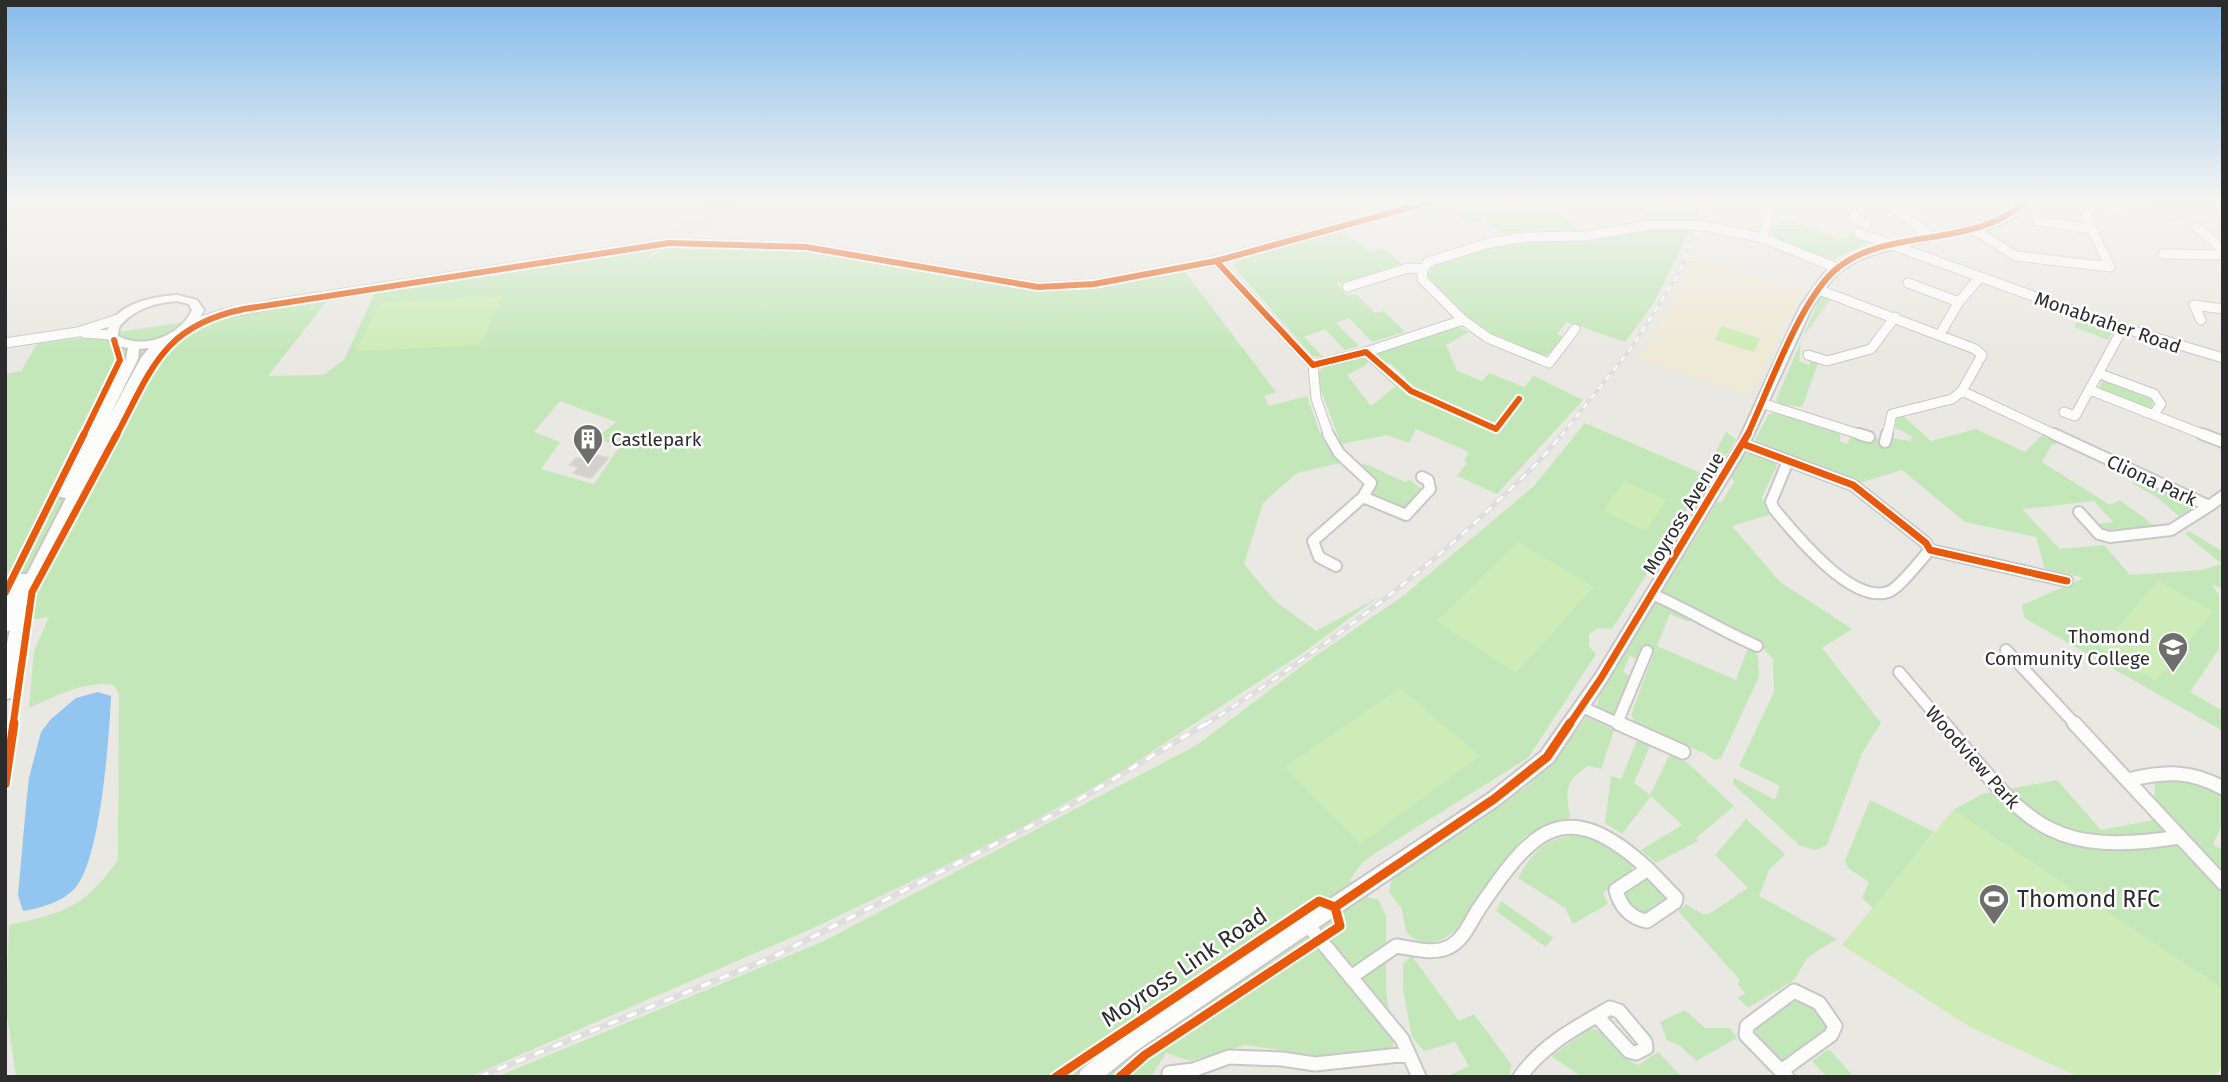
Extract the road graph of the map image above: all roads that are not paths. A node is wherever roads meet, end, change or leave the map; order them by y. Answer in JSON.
{"nodes":[{"id":1,"x":616,"y":251,"type":"edge"},
{"id":2,"x":832,"y":251,"type":"edge"},
{"id":3,"x":1250,"y":251,"type":"edge"},
{"id":4,"x":1461,"y":251,"type":"edge"},
{"id":5,"x":1798,"y":251,"type":"edge"},
{"id":6,"x":1876,"y":251,"type":"edge"},
{"id":7,"x":1910,"y":251,"type":"edge"},
{"id":8,"x":2007,"y":251,"type":"edge"},
{"id":9,"x":2103,"y":251,"type":"edge"},
{"id":10,"x":2223,"y":252,"type":"edge"},
{"id":11,"x":2164,"y":254,"type":"dead end"},
{"id":12,"x":1216,"y":261,"type":"junction"},
{"id":13,"x":1837,"y":268,"type":"junction"},
{"id":14,"x":1423,"y":269,"type":"junction"},
{"id":15,"x":1980,"y":277,"type":"junction"},
{"id":16,"x":1908,"y":283,"type":"dead end"},
{"id":17,"x":1346,"y":287,"type":"dead end"},
{"id":18,"x":1817,"y":289,"type":"junction"},
{"id":19,"x":1959,"y":302,"type":"junction"},
{"id":20,"x":2223,"y":309,"type":"edge"},
{"id":21,"x":198,"y":310,"type":"junction"},
{"id":22,"x":222,"y":314,"type":"junction"},
{"id":23,"x":1895,"y":317,"type":"junction"},
{"id":24,"x":118,"y":319,"type":"junction"},
{"id":25,"x":1463,"y":320,"type":"junction"},
{"id":26,"x":2201,"y":320,"type":"dead end"},
{"id":27,"x":190,"y":325,"type":"junction"},
{"id":28,"x":2123,"y":328,"type":"junction"},
{"id":29,"x":1575,"y":329,"type":"dead end"},
{"id":30,"x":78,"y":332,"type":"junction"},
{"id":31,"x":1940,"y":334,"type":"junction"},
{"id":32,"x":111,"y":335,"type":"junction"},
{"id":33,"x":163,"y":340,"type":"junction"},
{"id":34,"x":5,"y":343,"type":"edge"},
{"id":35,"x":134,"y":345,"type":"junction"},
{"id":36,"x":1366,"y":352,"type":"junction"},
{"id":37,"x":1808,"y":355,"type":"dead end"},
{"id":38,"x":2223,"y":358,"type":"edge"},
{"id":39,"x":1549,"y":363,"type":"junction"},
{"id":40,"x":1313,"y":365,"type":"junction"},
{"id":41,"x":1543,"y":373,"type":"dead end"},
{"id":42,"x":2100,"y":374,"type":"junction"},
{"id":43,"x":1398,"y":381,"type":"dead end"},
{"id":44,"x":2090,"y":390,"type":"junction"},
{"id":45,"x":1962,"y":391,"type":"junction"},
{"id":46,"x":1762,"y":403,"type":"junction"},
{"id":47,"x":2064,"y":412,"type":"dead end"},
{"id":48,"x":2154,"y":414,"type":"junction"},
{"id":49,"x":1869,"y":437,"type":"dead end"},
{"id":50,"x":1885,"y":442,"type":"dead end"},
{"id":51,"x":2223,"y":442,"type":"edge"},
{"id":52,"x":1743,"y":444,"type":"junction"},
{"id":53,"x":1788,"y":461,"type":"junction"},
{"id":54,"x":1422,"y":477,"type":"dead end"},
{"id":55,"x":2223,"y":496,"type":"edge"},
{"id":56,"x":1363,"y":497,"type":"junction"},
{"id":57,"x":2209,"y":506,"type":"junction"},
{"id":58,"x":2079,"y":512,"type":"dead end"},
{"id":59,"x":1930,"y":550,"type":"junction"},
{"id":60,"x":1336,"y":566,"type":"dead end"},
{"id":61,"x":2067,"y":581,"type":"dead end"},
{"id":62,"x":1652,"y":594,"type":"junction"},
{"id":63,"x":5,"y":626,"type":"edge"},
{"id":64,"x":1757,"y":646,"type":"dead end"},
{"id":65,"x":2006,"y":650,"type":"dead end"},
{"id":66,"x":1647,"y":651,"type":"dead end"},
{"id":67,"x":1899,"y":672,"type":"dead end"},
{"id":68,"x":5,"y":693,"type":"edge"},
{"id":69,"x":1582,"y":707,"type":"junction"},
{"id":70,"x":1617,"y":723,"type":"junction"},
{"id":71,"x":1683,"y":752,"type":"dead end"},
{"id":72,"x":2128,"y":780,"type":"junction"},
{"id":73,"x":2223,"y":788,"type":"edge"},
{"id":74,"x":2179,"y":836,"type":"junction"},
{"id":75,"x":1649,"y":869,"type":"dead end"},
{"id":76,"x":1372,"y":880,"type":"joint"},
{"id":77,"x":2223,"y":883,"type":"edge"},
{"id":78,"x":1308,"y":925,"type":"junction"},
{"id":79,"x":1351,"y":977,"type":"junction"},
{"id":80,"x":1597,"y":1016,"type":"dead end"},
{"id":81,"x":1409,"y":1054,"type":"junction"},
{"id":82,"x":1169,"y":1073,"type":"dead end"},
{"id":83,"x":1784,"y":1074,"type":"edge"},
{"id":84,"x":1088,"y":1077,"type":"edge"},
{"id":85,"x":1419,"y":1077,"type":"edge"},
{"id":86,"x":1520,"y":1077,"type":"edge"}],
"edges":[{"from":1,"to":22,"type":"street"},
{"from":2,"to":12,"type":"street"},
{"from":3,"to":12,"type":"street"},
{"from":4,"to":14,"type":"street","bridge":true},
{"from":5,"to":13,"type":"street"},
{"from":6,"to":13,"type":"street","name":"Moyross Avenue"},
{"from":7,"to":15,"type":"street","name":"Monabraher Road"},
{"from":8,"to":9,"type":"street"},
{"from":10,"to":11,"type":"street"},
{"from":12,"to":40,"type":"street"},
{"from":13,"to":18,"type":"street","name":"Moyross Avenue"},
{"from":14,"to":17,"type":"street"},
{"from":14,"to":25,"type":"street"},
{"from":15,"to":19,"type":"street"},
{"from":15,"to":28,"type":"street","name":"Monabraher Road"},
{"from":16,"to":19,"type":"street"},
{"from":18,"to":23,"type":"street"},
{"from":18,"to":46,"type":"street","name":"Moyross Avenue"},
{"from":19,"to":31,"type":"street"},
{"from":20,"to":26,"type":"street"},
{"from":21,"to":22,"type":"street"},
{"from":21,"to":24,"type":"street"},
{"from":21,"to":27,"type":"street"},
{"from":22,"to":27,"type":"street"},
{"from":23,"to":31,"type":"street"},
{"from":23,"to":37,"type":"street"},
{"from":24,"to":30,"type":"street"},
{"from":24,"to":32,"type":"street"},
{"from":25,"to":36,"type":"street"},
{"from":25,"to":39,"type":"street"},
{"from":27,"to":33,"type":"street"},
{"from":28,"to":38,"type":"street","name":"Monabraher Road"},
{"from":28,"to":42,"type":"street"},
{"from":29,"to":39,"type":"street"},
{"from":30,"to":32,"type":"street"},
{"from":30,"to":34,"type":"street"},
{"from":31,"to":45,"type":"street"},
{"from":32,"to":35,"type":"street"},
{"from":33,"to":35,"type":"street"},
{"from":33,"to":68,"type":"street"},
{"from":35,"to":63,"type":"street"},
{"from":36,"to":40,"type":"street"},
{"from":36,"to":43,"type":"street"},
{"from":39,"to":41,"type":"street"},
{"from":40,"to":56,"type":"street"},
{"from":42,"to":44,"type":"street"},
{"from":42,"to":48,"type":"street"},
{"from":44,"to":47,"type":"street"},
{"from":44,"to":48,"type":"street"},
{"from":45,"to":50,"type":"street"},
{"from":45,"to":57,"type":"street","name":"Cliona Park"},
{"from":46,"to":49,"type":"street"},
{"from":46,"to":52,"type":"street","name":"Moyross Avenue"},
{"from":48,"to":51,"type":"street"},
{"from":52,"to":53,"type":"street"},
{"from":52,"to":62,"type":"street","name":"Moyross Avenue"},
{"from":53,"to":59,"type":"street"},
{"from":53,"to":59,"type":"street"},
{"from":54,"to":56,"type":"street"},
{"from":55,"to":57,"type":"street"},
{"from":56,"to":60,"type":"street"},
{"from":57,"to":58,"type":"street","name":"Cliona Park"},
{"from":59,"to":61,"type":"street"},
{"from":62,"to":64,"type":"street"},
{"from":62,"to":69,"type":"street","name":"Moyross Avenue"},
{"from":65,"to":72,"type":"street"},
{"from":66,"to":70,"type":"street"},
{"from":67,"to":74,"type":"street","name":"Woodview Park"},
{"from":69,"to":70,"type":"street"},
{"from":69,"to":76,"type":"street","name":"Moyross Avenue"},
{"from":70,"to":71,"type":"street"},
{"from":72,"to":73,"type":"street"},
{"from":72,"to":74,"type":"street"},
{"from":74,"to":77,"type":"street"},
{"from":75,"to":79,"type":"street"},
{"from":76,"to":78,"type":"street","name":"Moyross Link Road"},
{"from":78,"to":79,"type":"street"},
{"from":78,"to":84,"type":"street","name":"Moyross Link Road"},
{"from":79,"to":81,"type":"street"},
{"from":80,"to":86,"type":"street"},
{"from":81,"to":82,"type":"street"},
{"from":81,"to":85,"type":"street"},
{"from":83,"to":83,"type":"street"}]}
